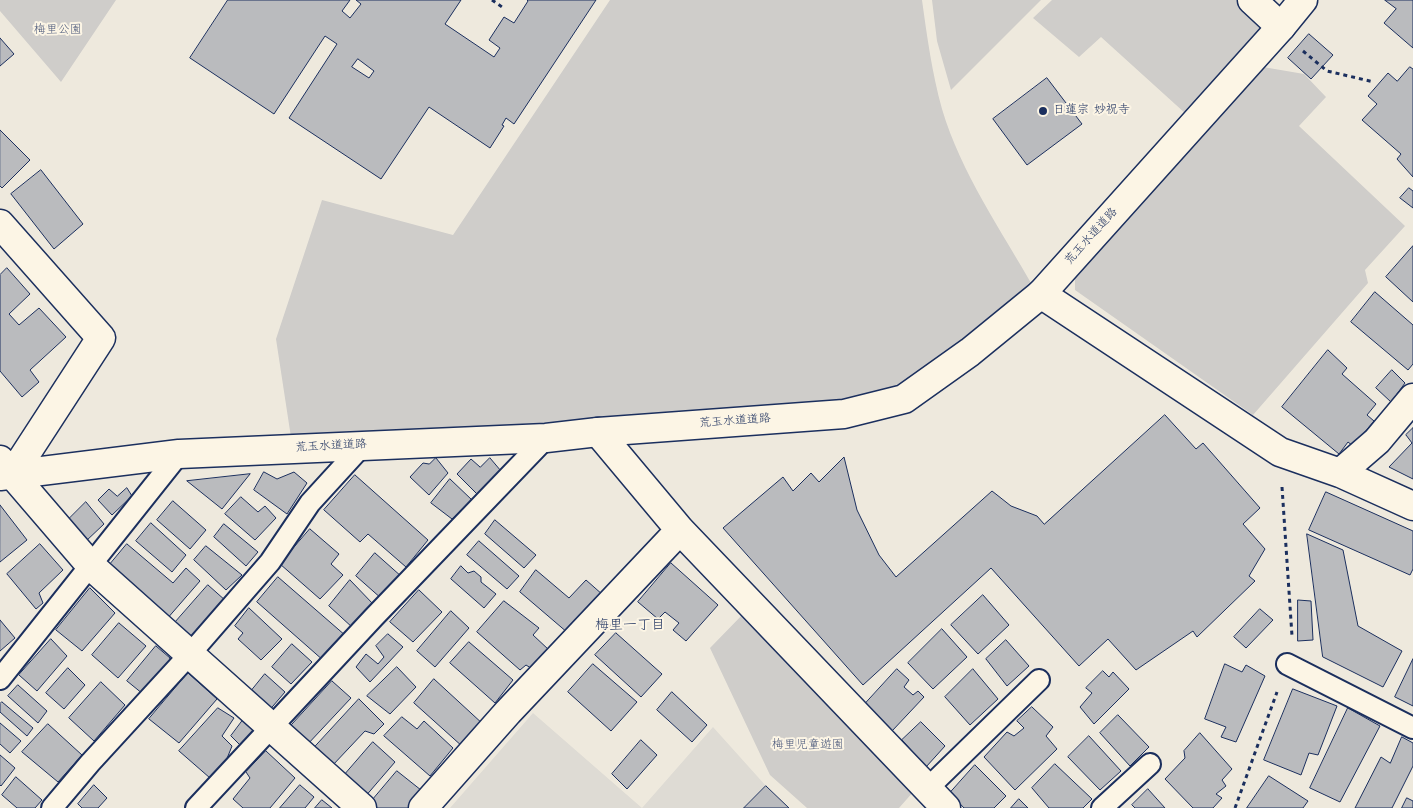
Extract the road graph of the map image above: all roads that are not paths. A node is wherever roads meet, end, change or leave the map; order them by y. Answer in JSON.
{"nodes":[{"id":1,"x":1252,"y":0,"type":"edge"},
{"id":2,"x":1303,"y":0,"type":"edge"},
{"id":3,"x":1289,"y":36,"type":"junction"},
{"id":4,"x":0,"y":224,"type":"edge"},
{"id":5,"x":1041,"y":294,"type":"junction"},
{"id":6,"x":1413,"y":398,"type":"edge"},
{"id":7,"x":598,"y":432,"type":"junction"},
{"id":8,"x":546,"y":438,"type":"junction"},
{"id":9,"x":363,"y":445,"type":"junction"},
{"id":10,"x":178,"y":454,"type":"junction"},
{"id":11,"x":4,"y":471,"type":"edge"},
{"id":12,"x":1340,"y":473,"type":"junction"},
{"id":13,"x":1413,"y":506,"type":"edge"},
{"id":14,"x":680,"y":530,"type":"junction"},
{"id":15,"x":91,"y":566,"type":"junction"},
{"id":16,"x":190,"y":654,"type":"junction"},
{"id":17,"x":1287,"y":664,"type":"road end"},
{"id":18,"x":0,"y":679,"type":"edge"},
{"id":19,"x":1039,"y":680,"type":"dead end"},
{"id":20,"x":270,"y":728,"type":"junction"},
{"id":21,"x":1413,"y":728,"type":"edge"},
{"id":22,"x":1150,"y":764,"type":"dead end"},
{"id":23,"x":927,"y":789,"type":"junction"},
{"id":24,"x":52,"y":808,"type":"edge"},
{"id":25,"x":196,"y":808,"type":"edge"},
{"id":26,"x":362,"y":808,"type":"edge"},
{"id":27,"x":423,"y":808,"type":"edge"},
{"id":28,"x":946,"y":808,"type":"edge"},
{"id":29,"x":1102,"y":808,"type":"edge"}],
"edges":[{"from":1,"to":3,"type":"street"},
{"from":2,"to":3,"type":"street","name":"荒玉水道道路"},
{"from":3,"to":5,"type":"street","name":"荒玉水道道路"},
{"from":4,"to":11,"type":"street"},
{"from":5,"to":7,"type":"street","name":"荒玉水道道路"},
{"from":5,"to":12,"type":"street"},
{"from":6,"to":12,"type":"street"},
{"from":7,"to":8,"type":"street","name":"荒玉水道道路"},
{"from":7,"to":14,"type":"street"},
{"from":8,"to":9,"type":"street","name":"荒玉水道道路"},
{"from":8,"to":20,"type":"lane"},
{"from":9,"to":10,"type":"street","name":"荒玉水道道路"},
{"from":9,"to":16,"type":"lane"},
{"from":10,"to":11,"type":"street","name":"荒玉水道道路"},
{"from":10,"to":15,"type":"lane"},
{"from":11,"to":15,"type":"street"},
{"from":12,"to":13,"type":"street"},
{"from":14,"to":23,"type":"street"},
{"from":14,"to":27,"type":"street"},
{"from":15,"to":16,"type":"street"},
{"from":15,"to":18,"type":"lane"},
{"from":16,"to":20,"type":"street"},
{"from":16,"to":24,"type":"lane"},
{"from":17,"to":21,"type":"lane"},
{"from":19,"to":23,"type":"lane"},
{"from":20,"to":25,"type":"lane"},
{"from":20,"to":26,"type":"street"},
{"from":22,"to":29,"type":"lane"},
{"from":23,"to":28,"type":"street"}]}
